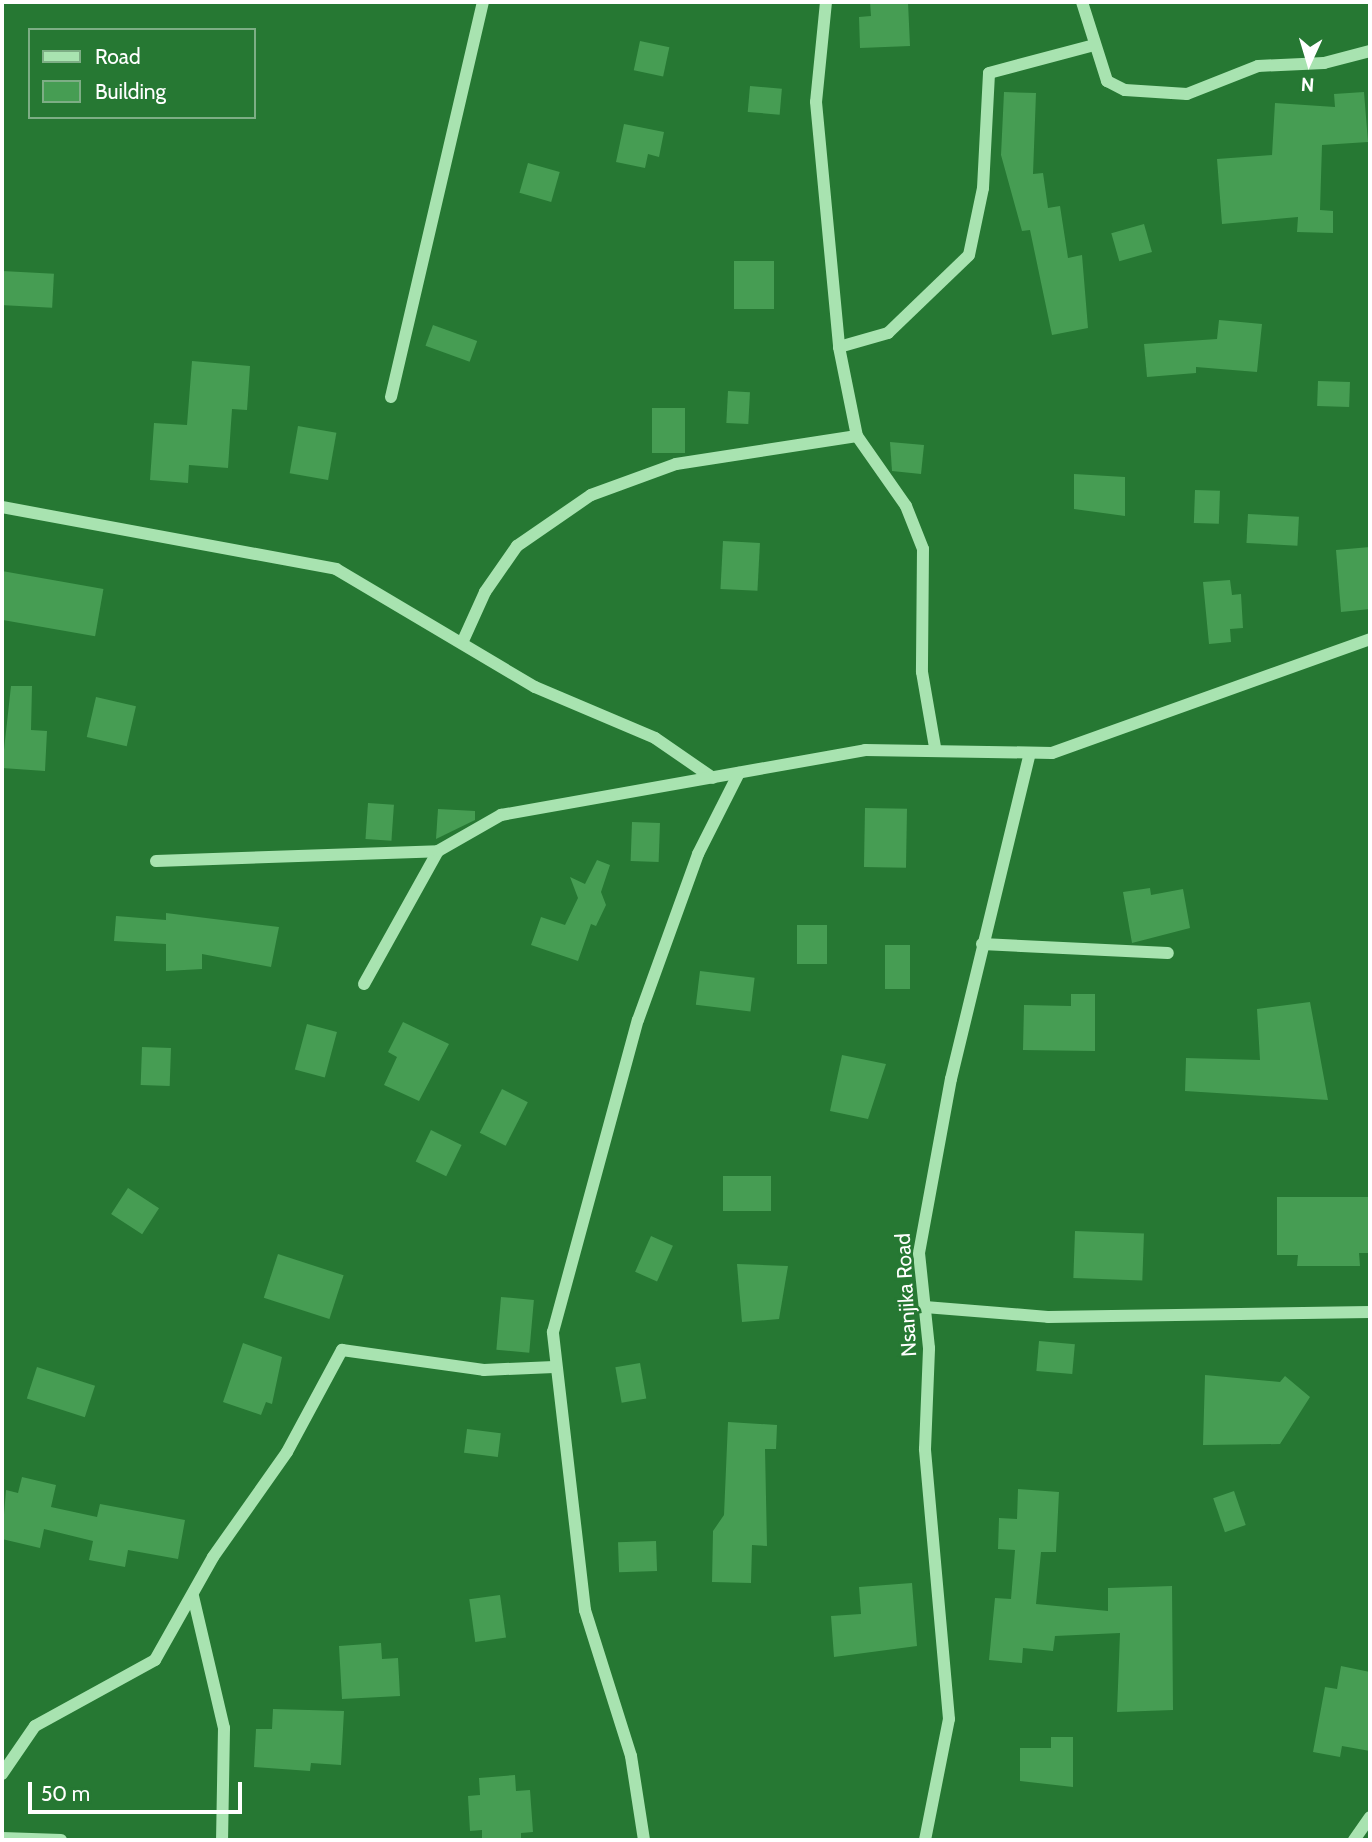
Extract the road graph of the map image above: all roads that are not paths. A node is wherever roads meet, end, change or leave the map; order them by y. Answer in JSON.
{"nodes":[{"id":1,"x":483,"y":2,"type":"edge"},
{"id":2,"x":826,"y":2,"type":"edge"},
{"id":3,"x":1082,"y":2,"type":"edge"},
{"id":4,"x":1094,"y":45,"type":"junction"},
{"id":5,"x":1370,"y":51,"type":"edge"},
{"id":6,"x":839,"y":347,"type":"junction"},
{"id":7,"x":391,"y":397,"type":"dead end"},
{"id":8,"x":857,"y":436,"type":"junction"},
{"id":9,"x":2,"y":507,"type":"edge"},
{"id":10,"x":1370,"y":639,"type":"edge"},
{"id":11,"x":462,"y":643,"type":"junction"},
{"id":12,"x":935,"y":747,"type":"junction"},
{"id":13,"x":1029,"y":756,"type":"junction"},
{"id":14,"x":739,"y":773,"type":"junction"},
{"id":15,"x":713,"y":778,"type":"junction"},
{"id":16,"x":438,"y":851,"type":"junction"},
{"id":17,"x":156,"y":861,"type":"dead end"},
{"id":18,"x":982,"y":944,"type":"junction"},
{"id":19,"x":1168,"y":953,"type":"dead end"},
{"id":20,"x":364,"y":984,"type":"dead end"},
{"id":21,"x":925,"y":1307,"type":"junction"},
{"id":22,"x":1370,"y":1312,"type":"edge"},
{"id":23,"x":554,"y":1367,"type":"junction"},
{"id":24,"x":193,"y":1597,"type":"junction"},
{"id":25,"x":2,"y":1774,"type":"edge"},
{"id":26,"x":1370,"y":1817,"type":"edge"},
{"id":27,"x":2,"y":1838,"type":"edge"},
{"id":28,"x":61,"y":1840,"type":"edge"},
{"id":29,"x":222,"y":1840,"type":"edge"},
{"id":30,"x":644,"y":1840,"type":"edge"},
{"id":31,"x":925,"y":1840,"type":"edge"},
{"id":32,"x":1354,"y":1840,"type":"edge"}],
"edges":[{"from":1,"to":7,"type":"street"},
{"from":2,"to":6,"type":"street"},
{"from":3,"to":4,"type":"street"},
{"from":4,"to":5,"type":"street"},
{"from":4,"to":6,"type":"street"},
{"from":6,"to":8,"type":"street"},
{"from":8,"to":11,"type":"street"},
{"from":8,"to":12,"type":"street"},
{"from":9,"to":11,"type":"street"},
{"from":10,"to":13,"type":"street"},
{"from":11,"to":15,"type":"street"},
{"from":12,"to":13,"type":"street"},
{"from":12,"to":14,"type":"street"},
{"from":13,"to":18,"type":"street","name":"Nsanjika Road"},
{"from":14,"to":15,"type":"street"},
{"from":14,"to":23,"type":"street"},
{"from":15,"to":16,"type":"street"},
{"from":16,"to":17,"type":"street"},
{"from":16,"to":20,"type":"street"},
{"from":18,"to":19,"type":"street"},
{"from":18,"to":21,"type":"street","name":"Nsanjika Road"},
{"from":21,"to":22,"type":"street"},
{"from":21,"to":31,"type":"street","name":"Nsanjika Road"},
{"from":23,"to":24,"type":"street"},
{"from":23,"to":30,"type":"street"},
{"from":24,"to":25,"type":"street"},
{"from":24,"to":29,"type":"street"},
{"from":26,"to":32,"type":"street"},
{"from":27,"to":28,"type":"street"}]}
